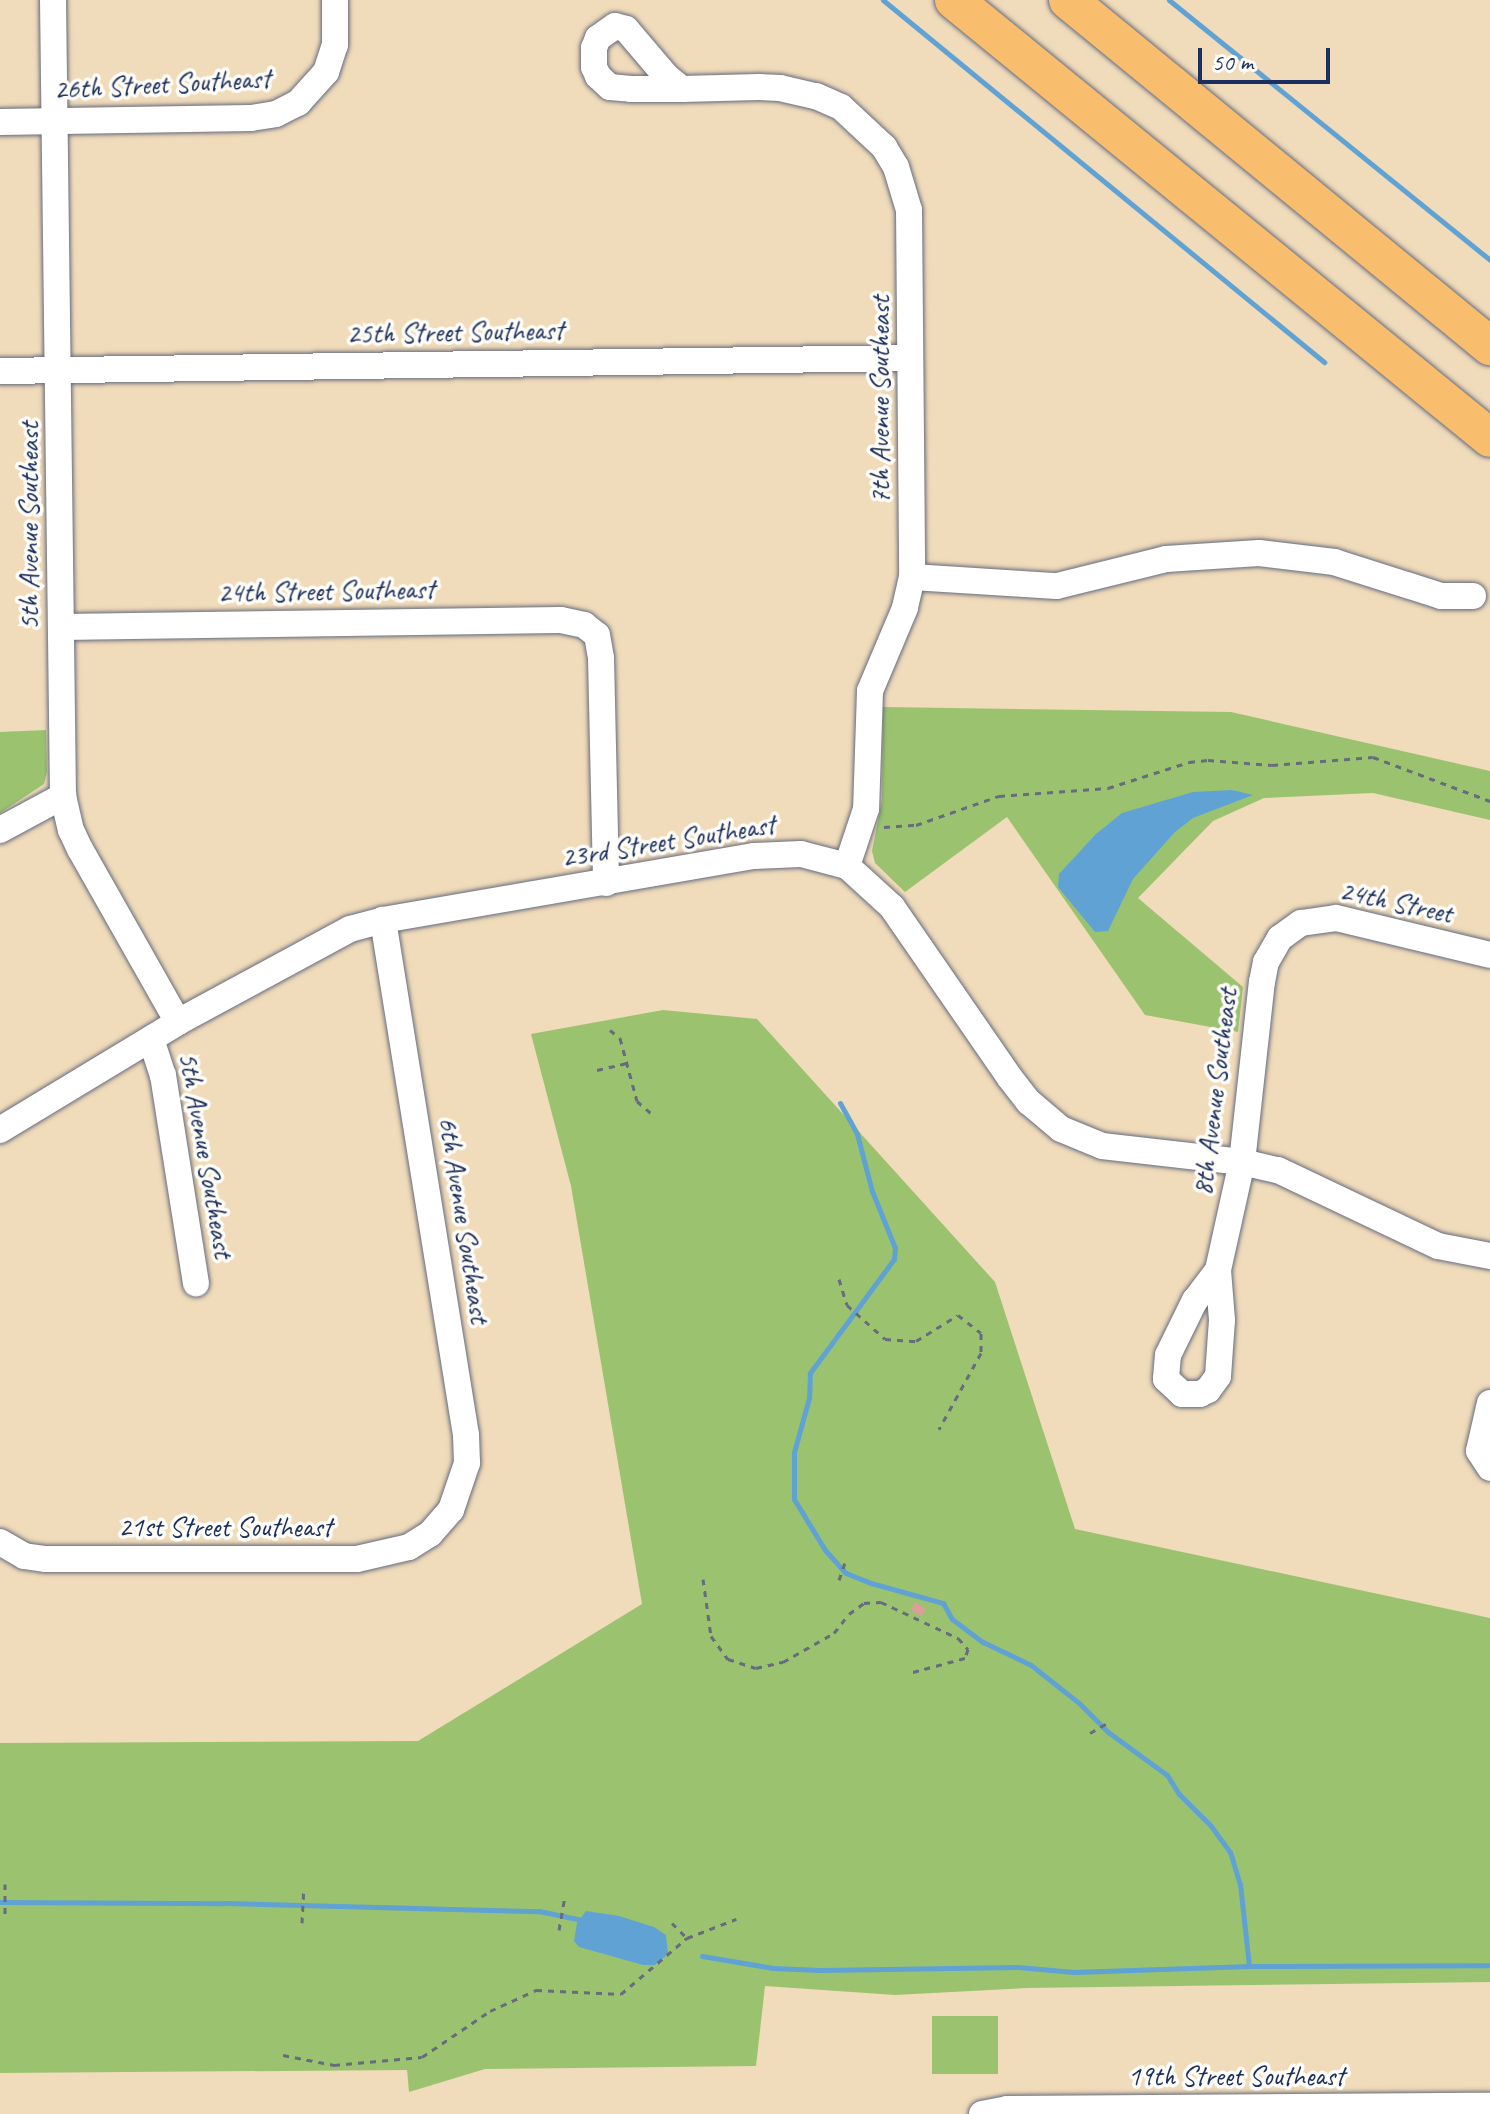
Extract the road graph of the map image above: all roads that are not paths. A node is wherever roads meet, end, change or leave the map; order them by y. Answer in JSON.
{"nodes":[{"id":1,"x":53,"y":0,"type":"edge"},
{"id":2,"x":335,"y":0,"type":"edge"},
{"id":3,"x":954,"y":0,"type":"edge"},
{"id":4,"x":1068,"y":0,"type":"edge"},
{"id":5,"x":682,"y":89,"type":"dead end"},
{"id":6,"x":54,"y":121,"type":"junction"},
{"id":7,"x":0,"y":122,"type":"edge"},
{"id":8,"x":1338,"y":221,"type":"junction"},
{"id":9,"x":1490,"y":332,"type":"edge"},
{"id":10,"x":1490,"y":346,"type":"edge"},
{"id":11,"x":910,"y":358,"type":"junction"},
{"id":12,"x":60,"y":370,"type":"junction"},
{"id":13,"x":0,"y":371,"type":"edge"},
{"id":14,"x":1490,"y":438,"type":"edge"},
{"id":15,"x":912,"y":577,"type":"junction"},
{"id":16,"x":1473,"y":596,"type":"dead end"},
{"id":17,"x":61,"y":627,"type":"junction"},
{"id":18,"x":63,"y":796,"type":"junction"},
{"id":19,"x":0,"y":830,"type":"edge"},
{"id":20,"x":847,"y":866,"type":"junction"},
{"id":21,"x":606,"y":883,"type":"junction"},
{"id":22,"x":383,"y":920,"type":"junction"},
{"id":23,"x":1290,"y":929,"type":"joint"},
{"id":24,"x":1490,"y":955,"type":"edge"},
{"id":25,"x":178,"y":1022,"type":"junction"},
{"id":26,"x":151,"y":1039,"type":"junction"},
{"id":27,"x":0,"y":1130,"type":"edge"},
{"id":28,"x":1242,"y":1162,"type":"junction"},
{"id":29,"x":1490,"y":1256,"type":"edge"},
{"id":30,"x":1218,"y":1270,"type":"dead end"},
{"id":31,"x":196,"y":1283,"type":"dead end"},
{"id":32,"x":1490,"y":1403,"type":"edge"},
{"id":33,"x":1490,"y":1468,"type":"edge"},
{"id":34,"x":440,"y":1524,"type":"joint"},
{"id":35,"x":1,"y":1543,"type":"edge"},
{"id":36,"x":1490,"y":2106,"type":"edge"},
{"id":37,"x":1287,"y":2111,"type":"edge"},
{"id":38,"x":982,"y":2114,"type":"edge"}],
"edges":[{"from":1,"to":6,"type":"street","name":"5th Avenue Southeast"},
{"from":2,"to":6,"type":"street","name":"26th Street Southeast"},
{"from":3,"to":14,"type":"highway"},
{"from":4,"to":8,"type":"highway"},
{"from":5,"to":11,"type":"street","name":"7th Avenue Southeast"},
{"from":6,"to":7,"type":"street","name":"26th Street Southeast"},
{"from":6,"to":12,"type":"street","name":"5th Avenue Southeast"},
{"from":8,"to":9,"type":"highway"},
{"from":8,"to":10,"type":"highway"},
{"from":11,"to":12,"type":"street","name":"25th Street Southeast"},
{"from":11,"to":15,"type":"street","name":"7th Avenue Southeast"},
{"from":12,"to":13,"type":"street","name":"25th Street Southeast"},
{"from":12,"to":17,"type":"street","name":"5th Avenue Southeast"},
{"from":15,"to":16,"type":"street"},
{"from":15,"to":20,"type":"street","name":"7th Avenue Southeast"},
{"from":17,"to":18,"type":"street","name":"5th Avenue Southeast"},
{"from":17,"to":21,"type":"street","name":"24th Street Southeast"},
{"from":18,"to":19,"type":"street"},
{"from":18,"to":25,"type":"street","name":"5th Avenue Southeast"},
{"from":20,"to":21,"type":"street","name":"23rd Street Southeast"},
{"from":20,"to":28,"type":"street","name":"23rd Street Southeast"},
{"from":21,"to":22,"type":"street","name":"23rd Street Southeast"},
{"from":22,"to":25,"type":"street","name":"23rd Street Southeast"},
{"from":22,"to":34,"type":"street","name":"6th Avenue Southeast"},
{"from":23,"to":24,"type":"street","name":"24th Street"},
{"from":23,"to":28,"type":"street","name":"8th Avenue Southeast"},
{"from":25,"to":26,"type":"street","name":"23rd Street Southeast"},
{"from":26,"to":27,"type":"street","name":"23rd Street Southeast"},
{"from":26,"to":31,"type":"street","name":"5th Avenue Southeast"},
{"from":28,"to":29,"type":"street","name":"23rd Street Southeast"},
{"from":28,"to":30,"type":"street","name":"8th Avenue Southeast"},
{"from":32,"to":33,"type":"street"},
{"from":34,"to":35,"type":"street","name":"21st Street Southeast"},
{"from":36,"to":37,"type":"street","name":"19th Street Southeast"},
{"from":37,"to":38,"type":"street","name":"19th Street Southeast"}]}
